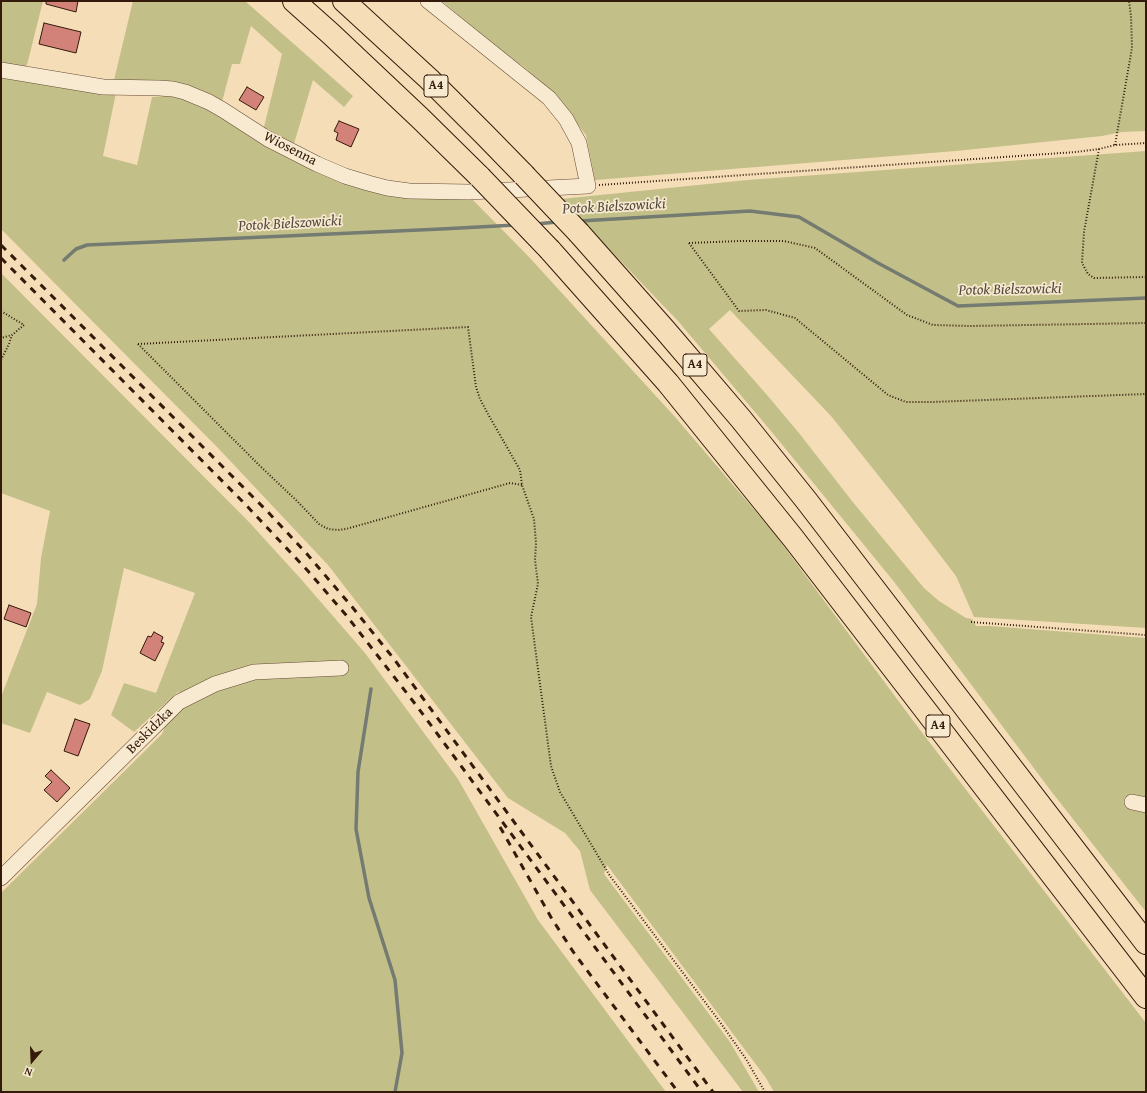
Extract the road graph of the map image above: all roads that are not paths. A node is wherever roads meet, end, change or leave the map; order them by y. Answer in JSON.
{"nodes":[{"id":1,"x":294,"y":1,"type":"edge"},
{"id":2,"x":344,"y":1,"type":"edge"},
{"id":3,"x":428,"y":1,"type":"edge"},
{"id":4,"x":1,"y":70,"type":"edge"},
{"id":5,"x":341,"y":668,"type":"dead end"},
{"id":6,"x":1,"y":878,"type":"edge"},
{"id":7,"x":1146,"y":943,"type":"edge"},
{"id":8,"x":1146,"y":996,"type":"edge"}],
"edges":[{"from":1,"to":8,"type":"highway","number":"A4","bridge":true},
{"from":2,"to":7,"type":"highway","number":"A4","bridge":true},
{"from":3,"to":4,"type":"street","name":"Wiosenna"},
{"from":5,"to":6,"type":"street","name":"Beskidzka"}]}
